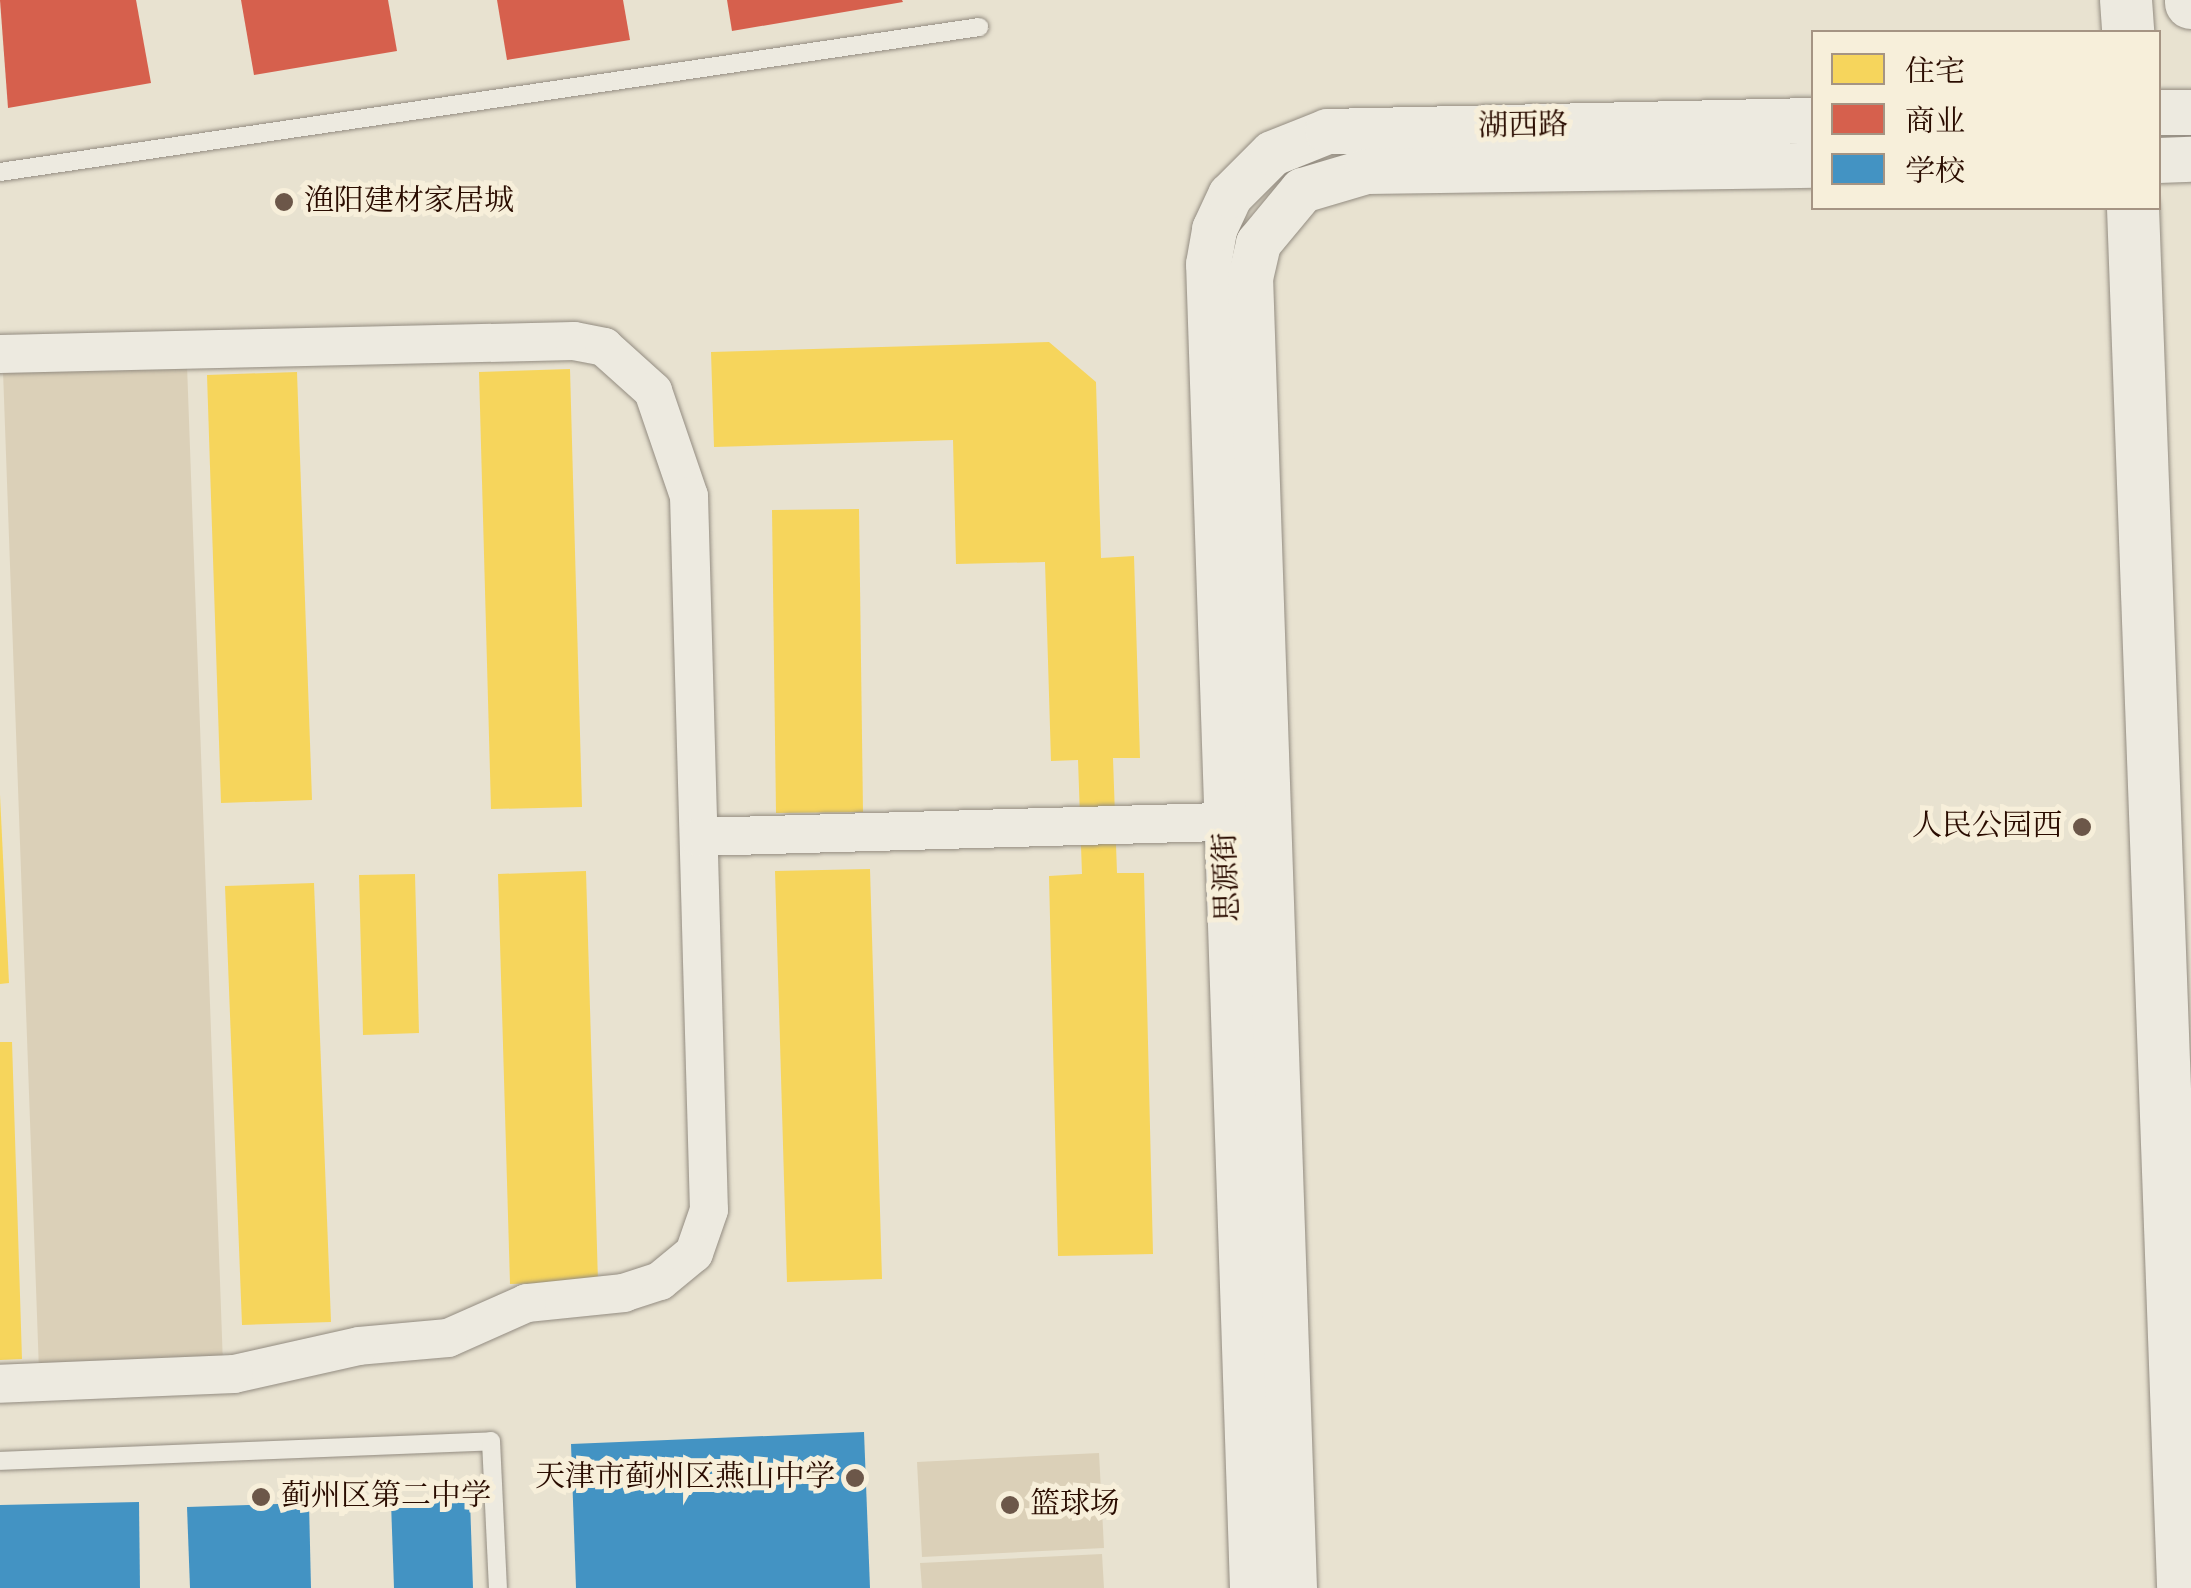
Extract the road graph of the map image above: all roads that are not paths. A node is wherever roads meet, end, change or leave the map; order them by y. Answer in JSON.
{"nodes":[{"id":1,"x":2126,"y":0,"type":"edge"},
{"id":2,"x":979,"y":27,"type":"dead end"},
{"id":3,"x":2128,"y":30,"type":"edge"},
{"id":4,"x":2161,"y":112,"type":"edge"},
{"id":5,"x":2191,"y":112,"type":"edge"},
{"id":6,"x":1811,"y":120,"type":"edge"},
{"id":7,"x":2191,"y":159,"type":"edge"},
{"id":8,"x":2161,"y":160,"type":"edge"},
{"id":9,"x":1811,"y":164,"type":"edge"},
{"id":10,"x":0,"y":172,"type":"edge"},
{"id":11,"x":1246,"y":176,"type":"joint"},
{"id":12,"x":1280,"y":210,"type":"joint"},
{"id":13,"x":2133,"y":210,"type":"edge"},
{"id":14,"x":0,"y":354,"type":"edge"},
{"id":15,"x":1247,"y":822,"type":"junction"},
{"id":16,"x":699,"y":837,"type":"junction"},
{"id":17,"x":0,"y":1384,"type":"edge"},
{"id":18,"x":0,"y":1461,"type":"edge"},
{"id":19,"x":498,"y":1588,"type":"edge"},
{"id":20,"x":1252,"y":1588,"type":"edge"},
{"id":21,"x":1294,"y":1588,"type":"edge"},
{"id":22,"x":2183,"y":1588,"type":"edge"}],
"edges":[{"from":1,"to":3,"type":"main road"},
{"from":2,"to":10,"type":"lane"},
{"from":4,"to":5,"type":"street"},
{"from":6,"to":11,"type":"street","name":"湖西路"},
{"from":7,"to":8,"type":"street"},
{"from":9,"to":12,"type":"street","name":"湖西路"},
{"from":11,"to":15,"type":"street","name":"思源街"},
{"from":12,"to":15,"type":"street","name":"思源街"},
{"from":13,"to":22,"type":"main road"},
{"from":14,"to":16,"type":"street"},
{"from":15,"to":16,"type":"street"},
{"from":15,"to":20,"type":"street","name":"思源街"},
{"from":15,"to":21,"type":"street","name":"思源街"},
{"from":16,"to":17,"type":"street"},
{"from":18,"to":19,"type":"lane"}]}
